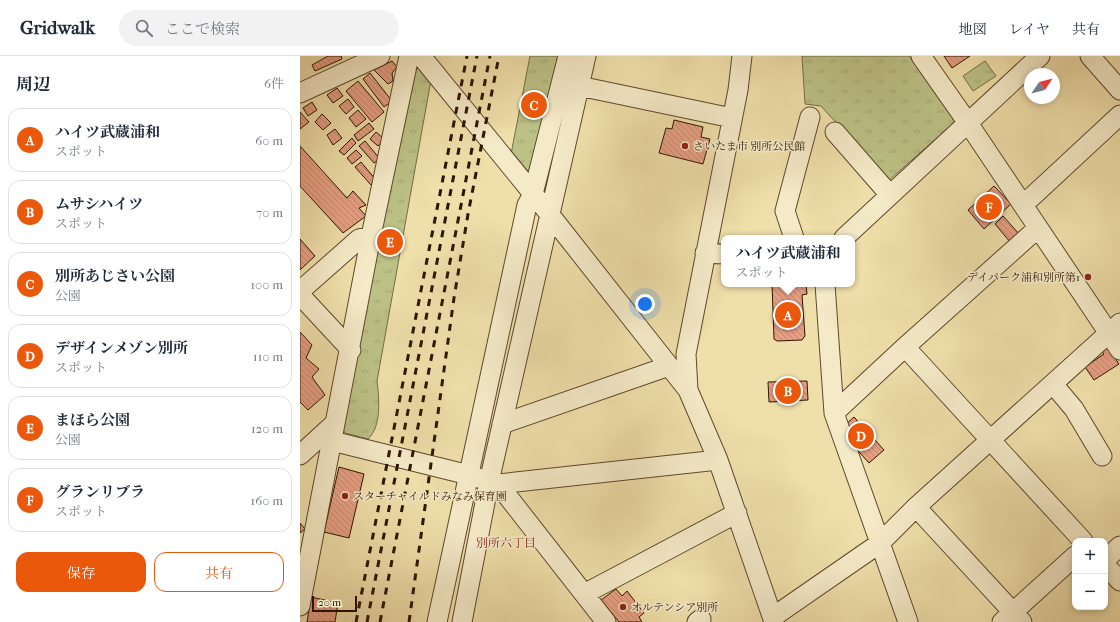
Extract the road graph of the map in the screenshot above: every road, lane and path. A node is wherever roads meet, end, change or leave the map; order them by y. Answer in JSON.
{"nodes":[{"id":1,"x":380,"y":56,"type":"edge"},
{"id":2,"x":408,"y":56,"type":"edge"},
{"id":3,"x":421,"y":56,"type":"edge"},
{"id":4,"x":568,"y":56,"type":"edge"},
{"id":5,"x":586,"y":56,"type":"edge"},
{"id":6,"x":742,"y":56,"type":"edge"},
{"id":7,"x":921,"y":56,"type":"edge"},
{"id":8,"x":1040,"y":56,"type":"edge"},
{"id":9,"x":1090,"y":56,"type":"edge"},
{"id":10,"x":580,"y":86,"type":"junction"},
{"id":11,"x":1120,"y":90,"type":"edge"},
{"id":12,"x":300,"y":93,"type":"edge"},
{"id":13,"x":1120,"y":115,"type":"edge"},
{"id":14,"x":810,"y":117,"type":"dead end"},
{"id":15,"x":732,"y":118,"type":"junction"},
{"id":16,"x":968,"y":122,"type":"junction"},
{"id":17,"x":835,"y":132,"type":"dead end"},
{"id":18,"x":533,"y":194,"type":"junction"},
{"id":19,"x":890,"y":195,"type":"junction"},
{"id":20,"x":1023,"y":205,"type":"junction"},
{"id":21,"x":549,"y":213,"type":"junction"},
{"id":22,"x":1038,"y":228,"type":"junction"},
{"id":23,"x":793,"y":235,"type":"edge"},
{"id":24,"x":847,"y":235,"type":"edge"},
{"id":25,"x":372,"y":236,"type":"junction"},
{"id":26,"x":705,"y":253,"type":"junction"},
{"id":27,"x":721,"y":254,"type":"edge"},
{"id":28,"x":825,"y":287,"type":"edge"},
{"id":29,"x":300,"y":292,"type":"edge"},
{"id":30,"x":300,"y":295,"type":"edge"},
{"id":31,"x":1114,"y":328,"type":"edge"},
{"id":32,"x":905,"y":347,"type":"junction"},
{"id":33,"x":351,"y":350,"type":"junction"},
{"id":34,"x":1120,"y":350,"type":"edge"},
{"id":35,"x":669,"y":366,"type":"junction"},
{"id":36,"x":1053,"y":384,"type":"junction"},
{"id":37,"x":688,"y":390,"type":"junction"},
{"id":38,"x":834,"y":413,"type":"junction"},
{"id":39,"x":502,"y":424,"type":"junction"},
{"id":40,"x":334,"y":432,"type":"junction"},
{"id":41,"x":990,"y":440,"type":"junction"},
{"id":42,"x":300,"y":455,"type":"edge"},
{"id":43,"x":1102,"y":456,"type":"dead end"},
{"id":44,"x":718,"y":460,"type":"junction"},
{"id":45,"x":469,"y":474,"type":"junction"},
{"id":46,"x":494,"y":483,"type":"junction"},
{"id":47,"x":916,"y":507,"type":"junction"},
{"id":48,"x":737,"y":513,"type":"junction"},
{"id":49,"x":1080,"y":538,"type":"edge"},
{"id":50,"x":880,"y":543,"type":"junction"},
{"id":51,"x":1120,"y":546,"type":"edge"},
{"id":52,"x":1108,"y":557,"type":"edge"},
{"id":53,"x":1072,"y":559,"type":"edge"},
{"id":54,"x":1108,"y":567,"type":"edge"},
{"id":55,"x":1120,"y":581,"type":"edge"},
{"id":56,"x":584,"y":594,"type":"junction"},
{"id":57,"x":300,"y":606,"type":"edge"},
{"id":58,"x":774,"y":619,"type":"edge"},
{"id":59,"x":1012,"y":619,"type":"edge"},
{"id":60,"x":437,"y":622,"type":"edge"},
{"id":61,"x":462,"y":622,"type":"edge"},
{"id":62,"x":606,"y":622,"type":"edge"},
{"id":63,"x":908,"y":622,"type":"edge"}],
"edges":[{"from":1,"to":12,"type":"street"},
{"from":2,"to":25,"type":"street"},
{"from":3,"to":18,"type":"street"},
{"from":4,"to":18,"type":"street"},
{"from":5,"to":10,"type":"street"},
{"from":6,"to":15,"type":"street"},
{"from":7,"to":16,"type":"street"},
{"from":8,"to":16,"type":"street"},
{"from":9,"to":11,"type":"street"},
{"from":10,"to":15,"type":"street"},
{"from":10,"to":21,"type":"street"},
{"from":13,"to":20,"type":"street"},
{"from":14,"to":23,"type":"street"},
{"from":15,"to":26,"type":"street"},
{"from":16,"to":19,"type":"street"},
{"from":16,"to":20,"type":"street"},
{"from":17,"to":19,"type":"street"},
{"from":18,"to":21,"type":"street"},
{"from":18,"to":45,"type":"street"},
{"from":19,"to":24,"type":"street"},
{"from":20,"to":22,"type":"street"},
{"from":21,"to":35,"type":"street"},
{"from":21,"to":39,"type":"street"},
{"from":22,"to":31,"type":"street"},
{"from":22,"to":32,"type":"street"},
{"from":25,"to":29,"type":"street"},
{"from":25,"to":33,"type":"street"},
{"from":26,"to":27,"type":"street"},
{"from":26,"to":37,"type":"street"},
{"from":28,"to":38,"type":"street"},
{"from":30,"to":33,"type":"street"},
{"from":31,"to":34,"type":"street"},
{"from":31,"to":36,"type":"street"},
{"from":32,"to":38,"type":"street"},
{"from":32,"to":41,"type":"street"},
{"from":33,"to":40,"type":"street"},
{"from":35,"to":37,"type":"street"},
{"from":35,"to":39,"type":"street"},
{"from":36,"to":41,"type":"street"},
{"from":36,"to":43,"type":"street"},
{"from":37,"to":44,"type":"street"},
{"from":38,"to":50,"type":"street"},
{"from":39,"to":46,"type":"street"},
{"from":40,"to":42,"type":"street"},
{"from":40,"to":45,"type":"street"},
{"from":40,"to":57,"type":"street"},
{"from":41,"to":47,"type":"street"},
{"from":41,"to":49,"type":"street"},
{"from":44,"to":46,"type":"street"},
{"from":44,"to":48,"type":"street"},
{"from":45,"to":46,"type":"street"},
{"from":45,"to":60,"type":"street"},
{"from":46,"to":56,"type":"street"},
{"from":46,"to":61,"type":"street"},
{"from":47,"to":50,"type":"street"},
{"from":47,"to":59,"type":"street"},
{"from":48,"to":56,"type":"street"},
{"from":48,"to":58,"type":"street"},
{"from":50,"to":58,"type":"street"},
{"from":50,"to":63,"type":"street"},
{"from":51,"to":52,"type":"street"},
{"from":53,"to":59,"type":"street"},
{"from":54,"to":55,"type":"street"},
{"from":56,"to":62,"type":"street"}]}
